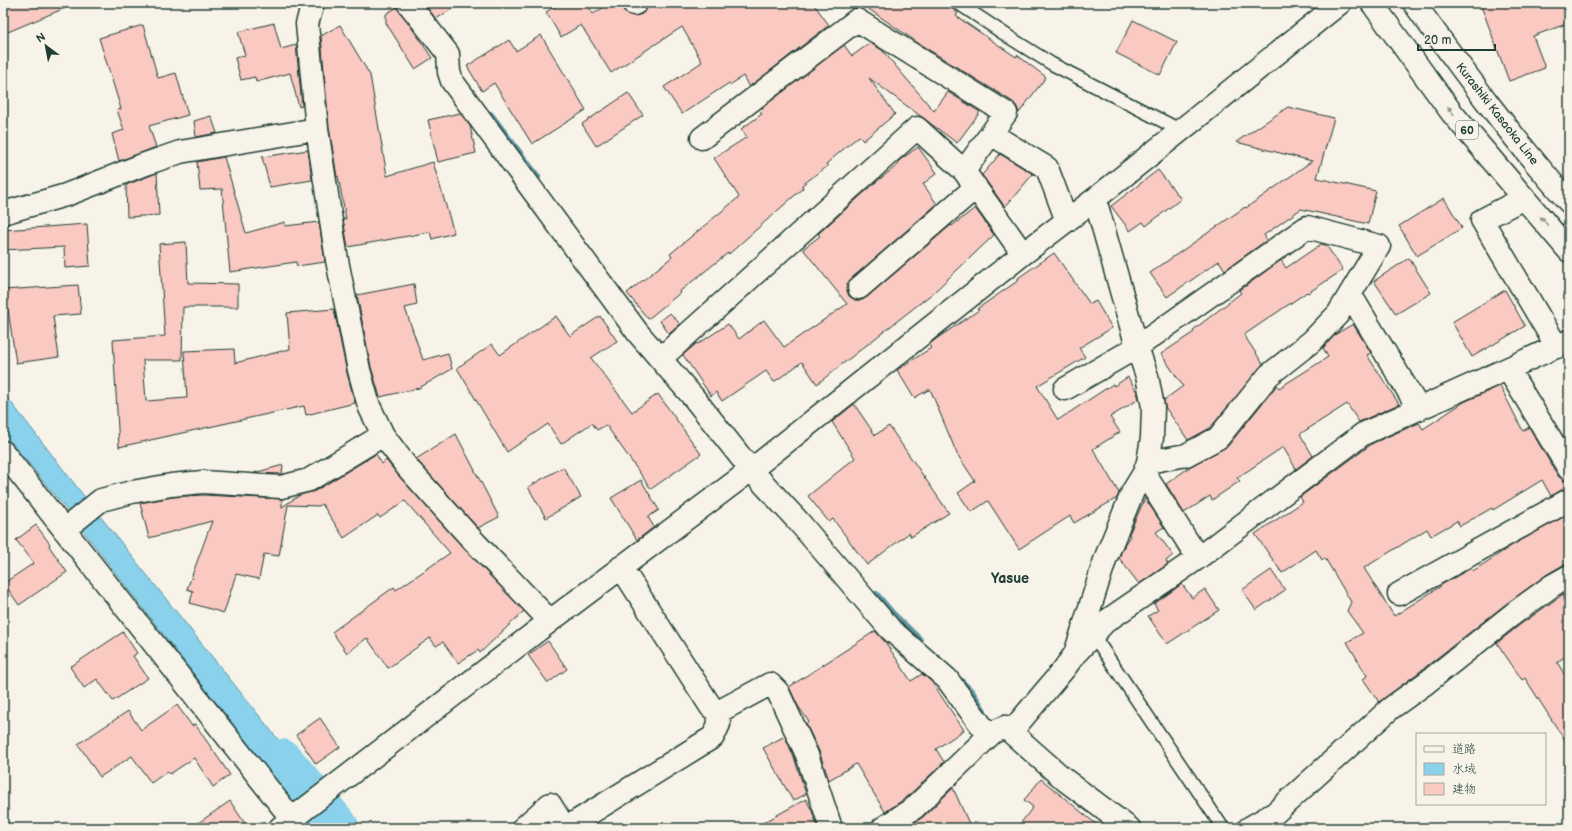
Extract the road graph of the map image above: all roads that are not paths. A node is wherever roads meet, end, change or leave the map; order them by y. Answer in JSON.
{"nodes":[{"id":1,"x":313,"y":3,"type":"edge"},
{"id":2,"x":408,"y":3,"type":"edge"},
{"id":3,"x":958,"y":3,"type":"edge"},
{"id":4,"x":1340,"y":3,"type":"edge"},
{"id":5,"x":1372,"y":3,"type":"edge"},
{"id":6,"x":1414,"y":3,"type":"edge"},
{"id":7,"x":317,"y":129,"type":"junction"},
{"id":8,"x":1180,"y":130,"type":"junction"},
{"id":9,"x":991,"y":134,"type":"junction"},
{"id":10,"x":702,"y":138,"type":"dead end"},
{"id":11,"x":970,"y":179,"type":"junction"},
{"id":12,"x":1524,"y":198,"type":"junction"},
{"id":13,"x":1095,"y":199,"type":"junction"},
{"id":14,"x":1569,"y":202,"type":"edge"},
{"id":15,"x":3,"y":213,"type":"edge"},
{"id":16,"x":1067,"y":221,"type":"junction"},
{"id":17,"x":1569,"y":251,"type":"edge"},
{"id":18,"x":1023,"y":254,"type":"junction"},
{"id":19,"x":859,"y":288,"type":"dead end"},
{"id":20,"x":1350,"y":294,"type":"junction"},
{"id":21,"x":1563,"y":344,"type":"edge"},
{"id":22,"x":1137,"y":347,"type":"junction"},
{"id":23,"x":665,"y":355,"type":"junction"},
{"id":24,"x":1508,"y":369,"type":"junction"},
{"id":25,"x":1065,"y":389,"type":"dead end"},
{"id":26,"x":1419,"y":409,"type":"junction"},
{"id":27,"x":383,"y":436,"type":"junction"},
{"id":28,"x":4,"y":455,"type":"edge"},
{"id":29,"x":1146,"y":468,"type":"junction"},
{"id":30,"x":1569,"y":469,"type":"edge"},
{"id":31,"x":751,"y":470,"type":"junction"},
{"id":32,"x":1569,"y":500,"type":"edge"},
{"id":33,"x":68,"y":526,"type":"junction"},
{"id":34,"x":1198,"y":558,"type":"junction"},
{"id":35,"x":621,"y":567,"type":"junction"},
{"id":36,"x":1569,"y":576,"type":"edge"},
{"id":37,"x":1399,"y":594,"type":"dead end"},
{"id":38,"x":550,"y":621,"type":"junction"},
{"id":39,"x":1092,"y":635,"type":"junction"},
{"id":40,"x":1075,"y":654,"type":"junction"},
{"id":41,"x":718,"y":712,"type":"junction"},
{"id":42,"x":998,"y":732,"type":"junction"},
{"id":43,"x":293,"y":823,"type":"edge"},
{"id":44,"x":523,"y":828,"type":"edge"},
{"id":45,"x":566,"y":828,"type":"edge"},
{"id":46,"x":831,"y":828,"type":"edge"},
{"id":47,"x":883,"y":828,"type":"edge"},
{"id":48,"x":1129,"y":828,"type":"edge"},
{"id":49,"x":1223,"y":828,"type":"edge"},
{"id":50,"x":1249,"y":828,"type":"edge"}],
"edges":[{"from":1,"to":7,"type":"street"},
{"from":2,"to":23,"type":"street"},
{"from":3,"to":8,"type":"lane"},
{"from":4,"to":8,"type":"street"},
{"from":12,"to":5,"type":"street","number":"60","one_way":true},
{"from":6,"to":14,"type":"street","name":"Kurashiki Kasaoka Line"},
{"from":7,"to":15,"type":"street"},
{"from":7,"to":27,"type":"street"},
{"from":8,"to":13,"type":"street"},
{"from":9,"to":10,"type":"street"},
{"from":9,"to":11,"type":"street"},
{"from":9,"to":16,"type":"street"},
{"from":11,"to":18,"type":"street"},
{"from":11,"to":19,"type":"street"},
{"from":11,"to":23,"type":"street"},
{"from":17,"to":12,"type":"street","number":"60","one_way":true},
{"from":12,"to":21,"type":"street"},
{"from":13,"to":16,"type":"street"},
{"from":13,"to":22,"type":"street"},
{"from":16,"to":18,"type":"street"},
{"from":18,"to":31,"type":"street"},
{"from":20,"to":22,"type":"street"},
{"from":20,"to":26,"type":"street"},
{"from":20,"to":29,"type":"street"},
{"from":21,"to":24,"type":"street"},
{"from":22,"to":25,"type":"street"},
{"from":22,"to":29,"type":"street"},
{"from":23,"to":31,"type":"street"},
{"from":24,"to":26,"type":"street"},
{"from":24,"to":30,"type":"street"},
{"from":26,"to":34,"type":"street"},
{"from":27,"to":33,"type":"street"},
{"from":27,"to":38,"type":"street"},
{"from":28,"to":33,"type":"street"},
{"from":29,"to":34,"type":"street"},
{"from":29,"to":40,"type":"street"},
{"from":31,"to":35,"type":"street"},
{"from":31,"to":42,"type":"street"},
{"from":32,"to":37,"type":"street"},
{"from":33,"to":43,"type":"street"},
{"from":34,"to":39,"type":"street"},
{"from":35,"to":38,"type":"street"},
{"from":35,"to":41,"type":"street"},
{"from":36,"to":50,"type":"street"},
{"from":38,"to":43,"type":"street"},
{"from":39,"to":40,"type":"street"},
{"from":39,"to":49,"type":"lane"},
{"from":40,"to":42,"type":"street"},
{"from":41,"to":45,"type":"street"},
{"from":41,"to":46,"type":"street"},
{"from":42,"to":47,"type":"street"},
{"from":42,"to":48,"type":"street"},
{"from":44,"to":45,"type":"street"}]}
